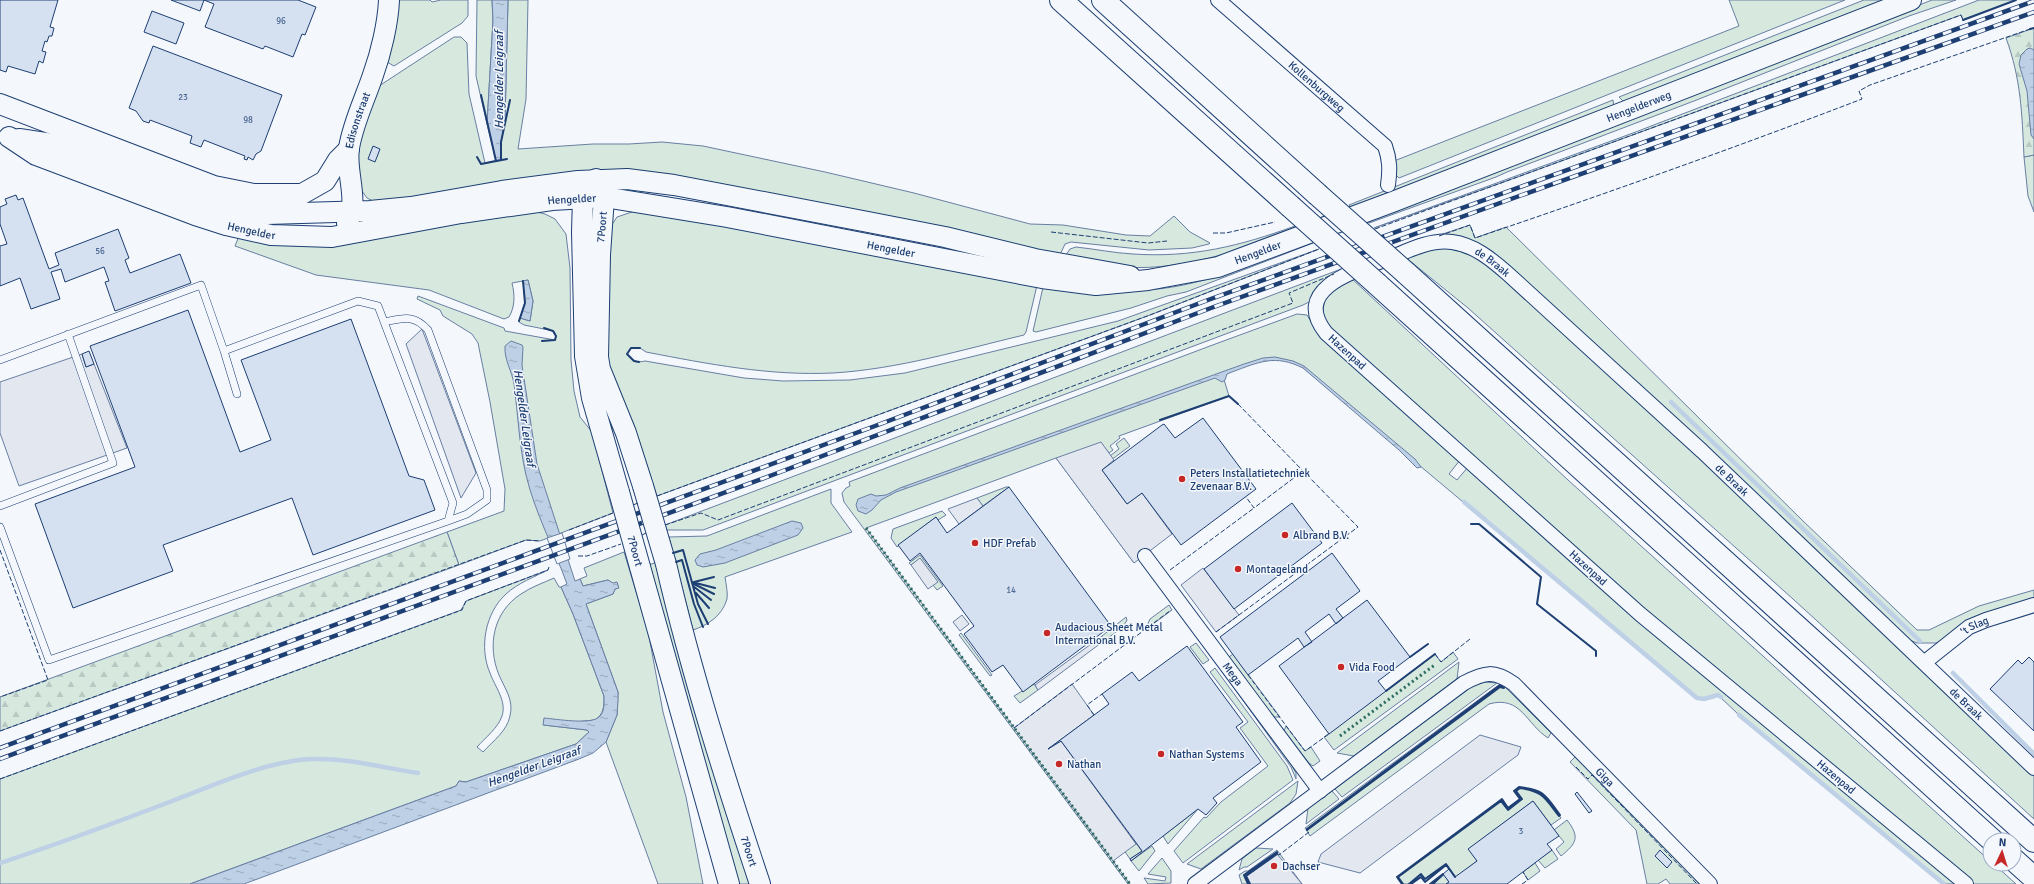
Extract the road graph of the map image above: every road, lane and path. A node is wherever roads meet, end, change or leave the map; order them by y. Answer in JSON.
{"nodes":[{"id":1,"x":389,"y":0,"type":"edge"},
{"id":2,"x":1061,"y":0,"type":"edge"},
{"id":3,"x":1103,"y":0,"type":"edge"},
{"id":4,"x":1218,"y":0,"type":"edge"},
{"id":5,"x":1912,"y":0,"type":"edge"},
{"id":6,"x":0,"y":104,"type":"edge"},
{"id":7,"x":5,"y":136,"type":"edge"},
{"id":8,"x":349,"y":149,"type":"junction"},
{"id":9,"x":596,"y":179,"type":"junction"},
{"id":10,"x":1388,"y":185,"type":"dead end"},
{"id":11,"x":312,"y":188,"type":"junction"},
{"id":12,"x":604,"y":197,"type":"junction"},
{"id":13,"x":582,"y":198,"type":"junction"},
{"id":14,"x":352,"y":205,"type":"junction"},
{"id":15,"x":1365,"y":212,"type":"joint"},
{"id":16,"x":332,"y":237,"type":"junction"},
{"id":17,"x":1408,"y":251,"type":"joint"},
{"id":18,"x":1148,"y":280,"type":"junction"},
{"id":19,"x":384,"y":322,"type":"junction"},
{"id":20,"x":68,"y":334,"type":"junction"},
{"id":21,"x":224,"y":351,"type":"junction"},
{"id":22,"x":0,"y":360,"type":"edge"},
{"id":23,"x":237,"y":394,"type":"dead end"},
{"id":24,"x":0,"y":506,"type":"edge"},
{"id":25,"x":448,"y":520,"type":"junction"},
{"id":26,"x":0,"y":527,"type":"edge"},
{"id":27,"x":1145,"y":556,"type":"dead end"},
{"id":28,"x":2034,"y":605,"type":"edge"},
{"id":29,"x":1925,"y":662,"type":"junction"},
{"id":30,"x":2034,"y":768,"type":"edge"},
{"id":31,"x":1320,"y":791,"type":"junction"},
{"id":32,"x":1983,"y":832,"type":"edge"},
{"id":33,"x":2034,"y":841,"type":"edge"},
{"id":34,"x":2022,"y":867,"type":"edge"},
{"id":35,"x":2034,"y":878,"type":"edge"},
{"id":36,"x":1200,"y":883,"type":"edge"},
{"id":37,"x":729,"y":884,"type":"edge"},
{"id":38,"x":760,"y":884,"type":"edge"},
{"id":39,"x":1710,"y":884,"type":"edge"},
{"id":40,"x":1966,"y":884,"type":"edge"}],
"edges":[{"from":1,"to":8,"type":"main road","name":"Edisonstraat"},
{"from":2,"to":32,"type":"highway","bridge":true},
{"from":3,"to":33,"type":"highway","bridge":true},
{"from":4,"to":10,"type":"street","name":"Kollenburgweg"},
{"from":5,"to":15,"type":"main road","name":"Hengelderweg"},
{"from":6,"to":11,"type":"main road","name":"Hengelder"},
{"from":7,"to":14,"type":"main road","name":"Hengelder"},
{"from":7,"to":16,"type":"main road","name":"Hengelder"},
{"from":8,"to":11,"type":"main road","name":"Hengelder"},
{"from":8,"to":14,"type":"main road","name":"Edisonstraat"},
{"from":9,"to":12,"type":"main road","name":"7Poort"},
{"from":9,"to":13,"type":"main road"},
{"from":9,"to":14,"type":"main road","name":"Hengelder"},
{"from":9,"to":18,"type":"main road","name":"Hengelder"},
{"from":11,"to":14,"type":"main road","name":"Hengelder"},
{"from":12,"to":13,"type":"main road","name":"Hengelder"},
{"from":12,"to":18,"type":"main road","name":"Hengelder"},
{"from":12,"to":38,"type":"main road","name":"7Poort","bridge":true},
{"from":13,"to":16,"type":"main road","name":"Hengelder"},
{"from":13,"to":37,"type":"main road","name":"7Poort","bridge":true},
{"from":14,"to":16,"type":"main road"},
{"from":15,"to":18,"type":"main road","name":"Hengelder"},
{"from":17,"to":29,"type":"street","name":"de Braak"},
{"from":17,"to":40,"type":"street","name":"Hazenpad"},
{"from":19,"to":21,"type":"lane"},
{"from":19,"to":25,"type":"lane"},
{"from":19,"to":25,"type":"lane"},
{"from":20,"to":21,"type":"lane"},
{"from":20,"to":22,"type":"lane"},
{"from":20,"to":24,"type":"lane"},
{"from":21,"to":23,"type":"lane"},
{"from":25,"to":26,"type":"lane"},
{"from":27,"to":31,"type":"street","name":"Mega"},
{"from":28,"to":29,"type":"street","name":"'t Slag"},
{"from":29,"to":30,"type":"street","name":"de Braak"},
{"from":31,"to":36,"type":"street"},
{"from":31,"to":39,"type":"street","name":"Giga"},
{"from":34,"to":35,"type":"highway"}]}
